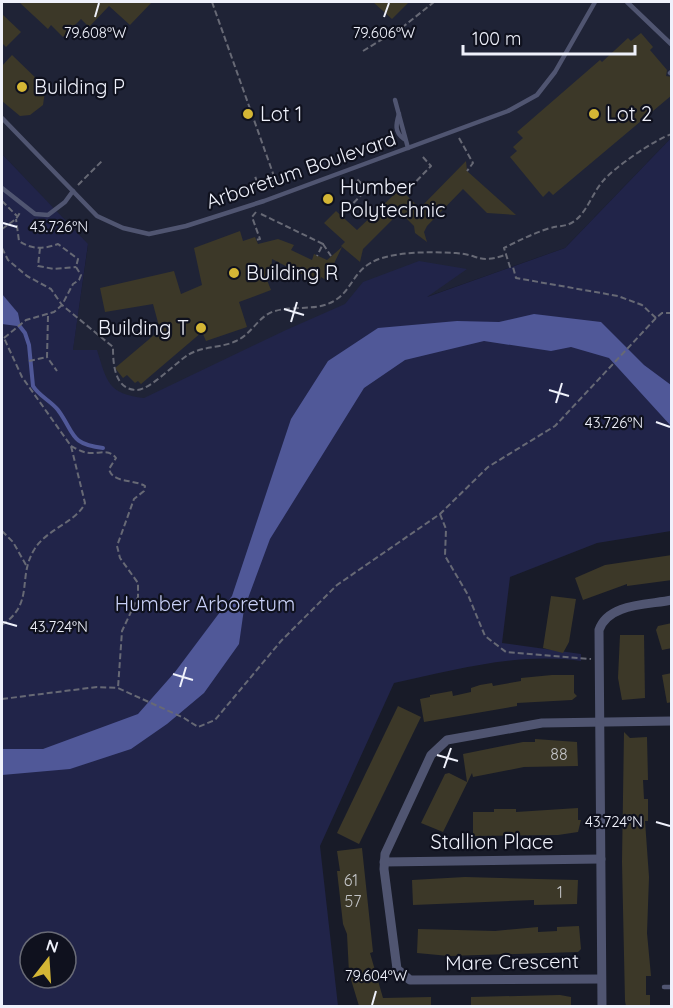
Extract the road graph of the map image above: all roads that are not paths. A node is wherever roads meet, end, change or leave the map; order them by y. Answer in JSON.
{"nodes":[{"id":1,"x":595,"y":2,"type":"edge"},
{"id":2,"x":627,"y":2,"type":"edge"},
{"id":3,"x":672,"y":45,"type":"edge"},
{"id":4,"x":394,"y":100,"type":"dead end"},
{"id":5,"x":3,"y":122,"type":"edge"},
{"id":6,"x":408,"y":148,"type":"junction"},
{"id":7,"x":2,"y":188,"type":"edge"},
{"id":8,"x":73,"y":191,"type":"junction"},
{"id":9,"x":672,"y":600,"type":"edge"},
{"id":10,"x":600,"y":722,"type":"junction"},
{"id":11,"x":672,"y":722,"type":"edge"},
{"id":12,"x":601,"y":859,"type":"junction"},
{"id":13,"x":384,"y":862,"type":"junction"},
{"id":14,"x":601,"y":979,"type":"junction"},
{"id":15,"x":664,"y":987,"type":"dead end"},
{"id":16,"x":672,"y":987,"type":"edge"},
{"id":17,"x":602,"y":1006,"type":"edge"}],
"edges":[{"from":1,"to":6,"type":"lane","name":"Arboretum Boulevard"},
{"from":2,"to":3,"type":"lane"},
{"from":4,"to":6,"type":"lane"},
{"from":5,"to":8,"type":"lane","name":"Arboretum Boulevard"},
{"from":6,"to":8,"type":"lane","name":"Arboretum Boulevard"},
{"from":7,"to":8,"type":"lane"},
{"from":9,"to":10,"type":"street"},
{"from":10,"to":11,"type":"street","name":"Mare Crescent"},
{"from":10,"to":12,"type":"street"},
{"from":10,"to":13,"type":"street","name":"Mare Crescent"},
{"from":12,"to":13,"type":"street","name":"Stallion Place"},
{"from":12,"to":14,"type":"street"},
{"from":13,"to":14,"type":"street","name":"Mare Crescent"},
{"from":14,"to":17,"type":"street"},
{"from":15,"to":16,"type":"lane"}]}
